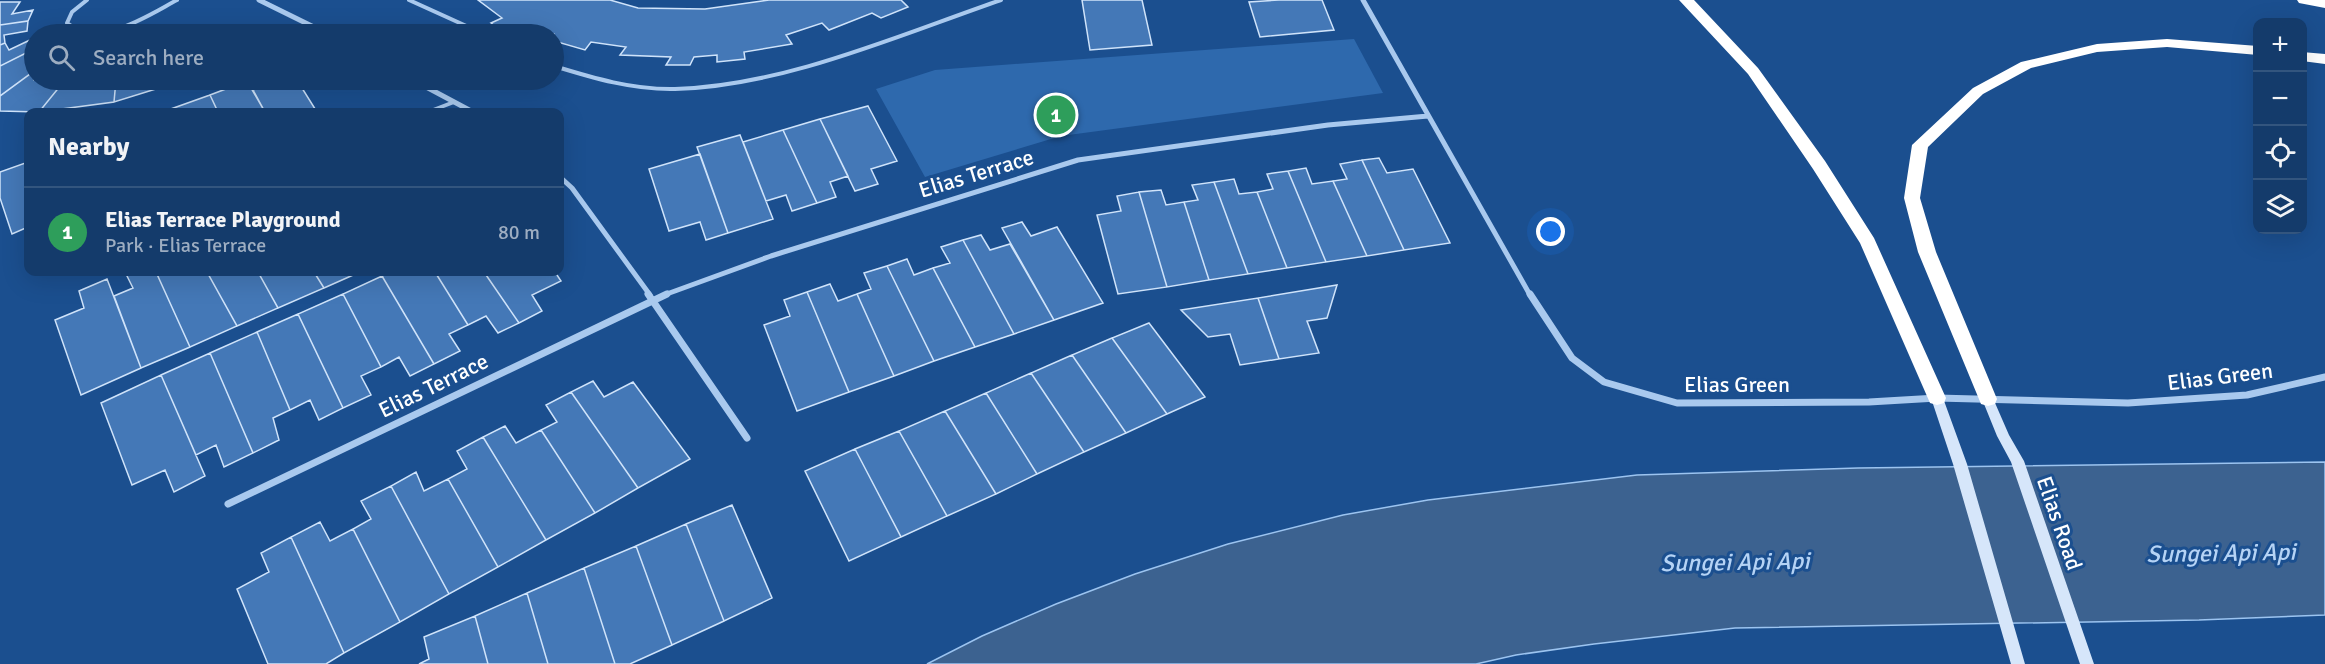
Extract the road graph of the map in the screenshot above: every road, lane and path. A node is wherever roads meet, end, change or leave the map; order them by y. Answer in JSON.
{"nodes":[{"id":1,"x":87,"y":0,"type":"edge"},
{"id":2,"x":177,"y":0,"type":"edge"},
{"id":3,"x":259,"y":0,"type":"edge"},
{"id":4,"x":409,"y":0,"type":"edge"},
{"id":5,"x":1001,"y":0,"type":"edge"},
{"id":6,"x":1364,"y":0,"type":"edge"},
{"id":7,"x":1686,"y":0,"type":"edge"},
{"id":8,"x":2304,"y":0,"type":"edge"},
{"id":9,"x":2325,"y":4,"type":"edge"},
{"id":10,"x":68,"y":24,"type":"edge"},
{"id":11,"x":128,"y":24,"type":"edge"},
{"id":12,"x":308,"y":24,"type":"edge"},
{"id":13,"x":462,"y":24,"type":"edge"},
{"id":14,"x":2253,"y":51,"type":"edge"},
{"id":15,"x":2307,"y":57,"type":"edge"},
{"id":16,"x":2325,"y":59,"type":"edge"},
{"id":17,"x":564,"y":69,"type":"edge"},
{"id":18,"x":432,"y":90,"type":"edge"},
{"id":19,"x":454,"y":102,"type":"junction"},
{"id":20,"x":438,"y":108,"type":"edge"},
{"id":21,"x":466,"y":108,"type":"edge"},
{"id":22,"x":1428,"y":116,"type":"junction"},
{"id":23,"x":564,"y":181,"type":"edge"},
{"id":24,"x":653,"y":300,"type":"junction"},
{"id":25,"x":2325,"y":377,"type":"edge"},
{"id":26,"x":1937,"y":398,"type":"junction"},
{"id":27,"x":1988,"y":399,"type":"junction"},
{"id":28,"x":747,"y":438,"type":"dead end"},
{"id":29,"x":228,"y":504,"type":"dead end"},
{"id":30,"x":2018,"y":664,"type":"edge"},
{"id":31,"x":2087,"y":664,"type":"edge"}],
"edges":[{"from":1,"to":10,"type":"lane"},
{"from":2,"to":11,"type":"lane"},
{"from":3,"to":12,"type":"street"},
{"from":4,"to":13,"type":"lane"},
{"from":5,"to":17,"type":"lane"},
{"from":6,"to":22,"type":"street","name":"Elias Green"},
{"from":7,"to":26,"type":"highway"},
{"from":8,"to":9,"type":"highway"},
{"from":14,"to":27,"type":"highway"},
{"from":15,"to":16,"type":"highway"},
{"from":18,"to":19,"type":"street"},
{"from":19,"to":20,"type":"lane"},
{"from":19,"to":21,"type":"street"},
{"from":22,"to":24,"type":"street","name":"Elias Terrace"},
{"from":22,"to":26,"type":"street","name":"Elias Green"},
{"from":23,"to":24,"type":"street"},
{"from":24,"to":28,"type":"street"},
{"from":24,"to":29,"type":"street","name":"Elias Terrace"},
{"from":25,"to":27,"type":"street","name":"Elias Green"},
{"from":26,"to":27,"type":"street","name":"Elias Green"},
{"from":26,"to":30,"type":"main road"},
{"from":27,"to":31,"type":"main road","name":"Elias Road"}]}
